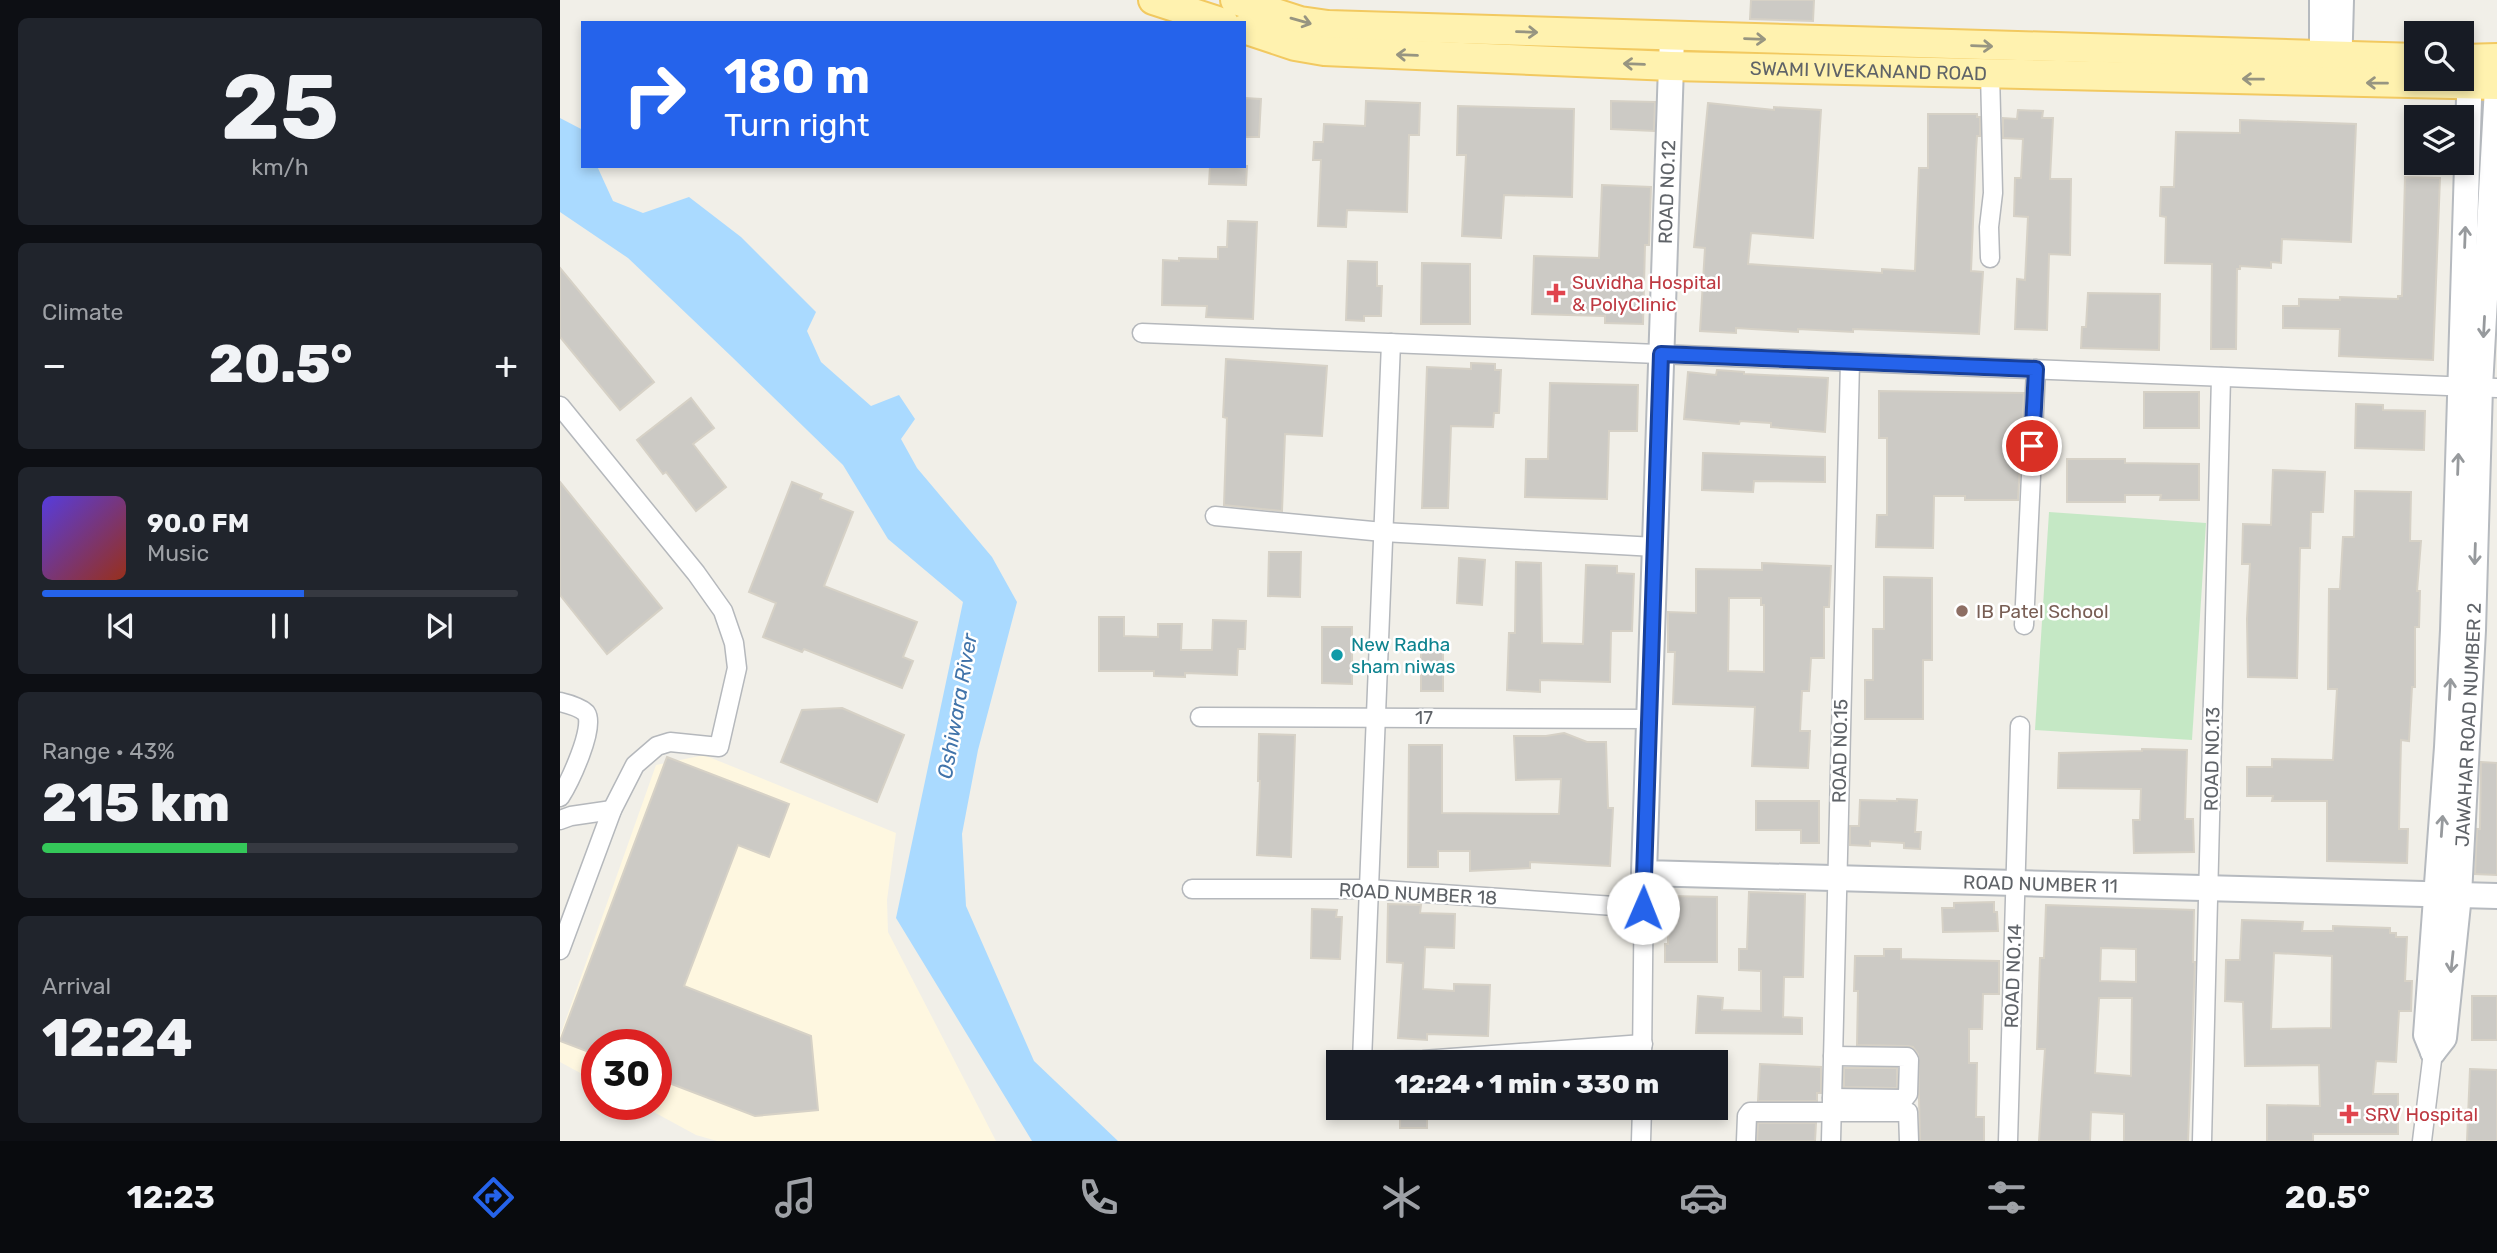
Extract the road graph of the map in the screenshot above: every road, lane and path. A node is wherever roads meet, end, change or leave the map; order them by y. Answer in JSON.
{"nodes":[{"id":1,"x":1236,"y":0,"type":"edge"},
{"id":2,"x":2322,"y":0,"type":"edge"},
{"id":3,"x":2341,"y":0,"type":"edge"},
{"id":4,"x":1161,"y":9,"type":"edge"},
{"id":5,"x":1220,"y":14,"type":"edge"},
{"id":6,"x":1246,"y":30,"type":"edge"},
{"id":7,"x":1672,"y":36,"type":"junction"},
{"id":8,"x":2404,"y":60,"type":"edge"},
{"id":9,"x":1671,"y":66,"type":"junction"},
{"id":10,"x":2330,"y":69,"type":"junction"},
{"id":11,"x":2482,"y":72,"type":"edge"},
{"id":12,"x":1990,"y":73,"type":"junction"},
{"id":13,"x":1990,"y":258,"type":"dead end"},
{"id":14,"x":1142,"y":333,"type":"dead end"},
{"id":15,"x":1391,"y":343,"type":"junction"},
{"id":16,"x":1661,"y":354,"type":"junction"},
{"id":17,"x":1850,"y":362,"type":"junction"},
{"id":18,"x":2036,"y":369,"type":"junction"},
{"id":19,"x":2221,"y":377,"type":"junction"},
{"id":20,"x":2479,"y":387,"type":"edge"},
{"id":21,"x":560,"y":406,"type":"edge"},
{"id":22,"x":1215,"y":516,"type":"dead end"},
{"id":23,"x":1383,"y":532,"type":"junction"},
{"id":24,"x":1655,"y":547,"type":"junction"},
{"id":25,"x":2024,"y":625,"type":"dead end"},
{"id":26,"x":2463,"y":630,"type":"junction"},
{"id":27,"x":560,"y":702,"type":"edge"},
{"id":28,"x":1200,"y":717,"type":"dead end"},
{"id":29,"x":1376,"y":717,"type":"junction"},
{"id":30,"x":1649,"y":719,"type":"junction"},
{"id":31,"x":2020,"y":726,"type":"dead end"},
{"id":32,"x":560,"y":797,"type":"edge"},
{"id":33,"x":612,"y":810,"type":"junction"},
{"id":34,"x":560,"y":820,"type":"edge"},
{"id":35,"x":1644,"y":873,"type":"junction"},
{"id":36,"x":1837,"y":878,"type":"junction"},
{"id":37,"x":2015,"y":883,"type":"junction"},
{"id":38,"x":2208,"y":888,"type":"junction"},
{"id":39,"x":1192,"y":889,"type":"dead end"},
{"id":40,"x":1369,"y":890,"type":"junction"},
{"id":41,"x":2448,"y":894,"type":"junction"},
{"id":42,"x":2497,"y":896,"type":"edge"},
{"id":43,"x":1643,"y":908,"type":"junction"},
{"id":44,"x":565,"y":924,"type":"edge"},
{"id":45,"x":560,"y":950,"type":"edge"},
{"id":46,"x":1643,"y":1044,"type":"junction"},
{"id":47,"x":1643,"y":1050,"type":"edge"},
{"id":48,"x":2433,"y":1052,"type":"joint"},
{"id":49,"x":1838,"y":1056,"type":"junction"},
{"id":50,"x":1833,"y":1105,"type":"junction"},
{"id":51,"x":1642,"y":1120,"type":"edge"},
{"id":52,"x":1641,"y":1141,"type":"edge"},
{"id":53,"x":1746,"y":1141,"type":"edge"},
{"id":54,"x":1819,"y":1141,"type":"edge"},
{"id":55,"x":1831,"y":1141,"type":"edge"},
{"id":56,"x":1839,"y":1141,"type":"edge"},
{"id":57,"x":1909,"y":1141,"type":"edge"},
{"id":58,"x":2008,"y":1141,"type":"edge"},
{"id":59,"x":2202,"y":1141,"type":"edge"},
{"id":60,"x":2422,"y":1141,"type":"edge"}],
"edges":[{"from":1,"to":7,"type":"main road","name":"SWAMI VIVEKANAND ROAD","one_way":true},
{"from":2,"to":10,"type":"street"},
{"from":3,"to":10,"type":"street"},
{"from":4,"to":5,"type":"main road"},
{"from":9,"to":6,"type":"main road","name":"SWAMI VIVEKANAND ROAD","one_way":true},
{"from":7,"to":9,"type":"street","name":"ROAD NO.12"},
{"from":7,"to":10,"type":"main road","name":"SWAMI VIVEKANAND ROAD","one_way":true},
{"from":8,"to":10,"type":"main road","name":"SWAMI VIVEKANAND ROAD"},
{"from":9,"to":12,"type":"main road","name":"SWAMI VIVEKANAND ROAD"},
{"from":9,"to":16,"type":"street","name":"ROAD NO.12"},
{"from":11,"to":10,"type":"main road","name":"SWAMI VIVEKANAND ROAD","one_way":true},
{"from":10,"to":12,"type":"main road","name":"SWAMI VIVEKANAND ROAD","one_way":true},
{"from":11,"to":20,"type":"street","name":"JAWAHAR ROAD NUMBER 2"},
{"from":12,"to":13,"type":"street"},
{"from":14,"to":15,"type":"street"},
{"from":15,"to":16,"type":"street"},
{"from":15,"to":23,"type":"street"},
{"from":16,"to":17,"type":"street"},
{"from":16,"to":24,"type":"street","name":"ROAD NO.12"},
{"from":17,"to":18,"type":"street"},
{"from":17,"to":36,"type":"street","name":"ROAD NO.15"},
{"from":18,"to":19,"type":"street"},
{"from":18,"to":25,"type":"street"},
{"from":19,"to":20,"type":"street"},
{"from":19,"to":38,"type":"street","name":"ROAD NO.13"},
{"from":20,"to":26,"type":"street","name":"JAWAHAR ROAD NUMBER 2"},
{"from":21,"to":33,"type":"street"},
{"from":22,"to":23,"type":"street"},
{"from":23,"to":24,"type":"street"},
{"from":23,"to":29,"type":"street"},
{"from":24,"to":30,"type":"street","name":"ROAD NO.12"},
{"from":26,"to":41,"type":"street","name":"JAWAHAR ROAD NUMBER 2"},
{"from":41,"to":26,"type":"street","name":"JAWAHAR ROAD NUMBER 2","one_way":true},
{"from":27,"to":32,"type":"street"},
{"from":28,"to":29,"type":"street","name":"17"},
{"from":29,"to":30,"type":"street","name":"17"},
{"from":29,"to":40,"type":"street"},
{"from":30,"to":35,"type":"street","name":"ROAD NO.12"},
{"from":31,"to":37,"type":"street","name":"ROAD NO.14"},
{"from":33,"to":34,"type":"street"},
{"from":33,"to":44,"type":"street"},
{"from":35,"to":36,"type":"street","name":"ROAD NUMBER 11"},
{"from":35,"to":43,"type":"street","name":"ROAD NO.12"},
{"from":36,"to":37,"type":"street","name":"ROAD NUMBER 11"},
{"from":36,"to":49,"type":"street","name":"ROAD NO.15"},
{"from":37,"to":38,"type":"street","name":"ROAD NUMBER 11"},
{"from":37,"to":58,"type":"street","name":"ROAD NO.14"},
{"from":38,"to":41,"type":"street","name":"ROAD NUMBER 11"},
{"from":38,"to":59,"type":"street","name":"ROAD NO.13"},
{"from":39,"to":40,"type":"street","name":"ROAD NUMBER 18"},
{"from":40,"to":43,"type":"street","name":"ROAD NUMBER 18"},
{"from":40,"to":46,"type":"street"},
{"from":41,"to":42,"type":"street","name":"ROAD NUMBER 11"},
{"from":41,"to":48,"type":"street","name":"JAWAHAR ROAD NUMBER 2"},
{"from":43,"to":46,"type":"street","name":"ROAD NO.12"},
{"from":44,"to":45,"type":"street"},
{"from":46,"to":47,"type":"street","name":"ROAD NO.12"},
{"from":48,"to":60,"type":"street"},
{"from":49,"to":50,"type":"street","name":"ROAD NO.15"},
{"from":49,"to":50,"type":"street"},
{"from":50,"to":53,"type":"street"},
{"from":50,"to":54,"type":"street"},
{"from":50,"to":55,"type":"street","name":"ROAD NO.15"},
{"from":50,"to":56,"type":"street"},
{"from":50,"to":57,"type":"street"},
{"from":51,"to":52,"type":"street"}]}
